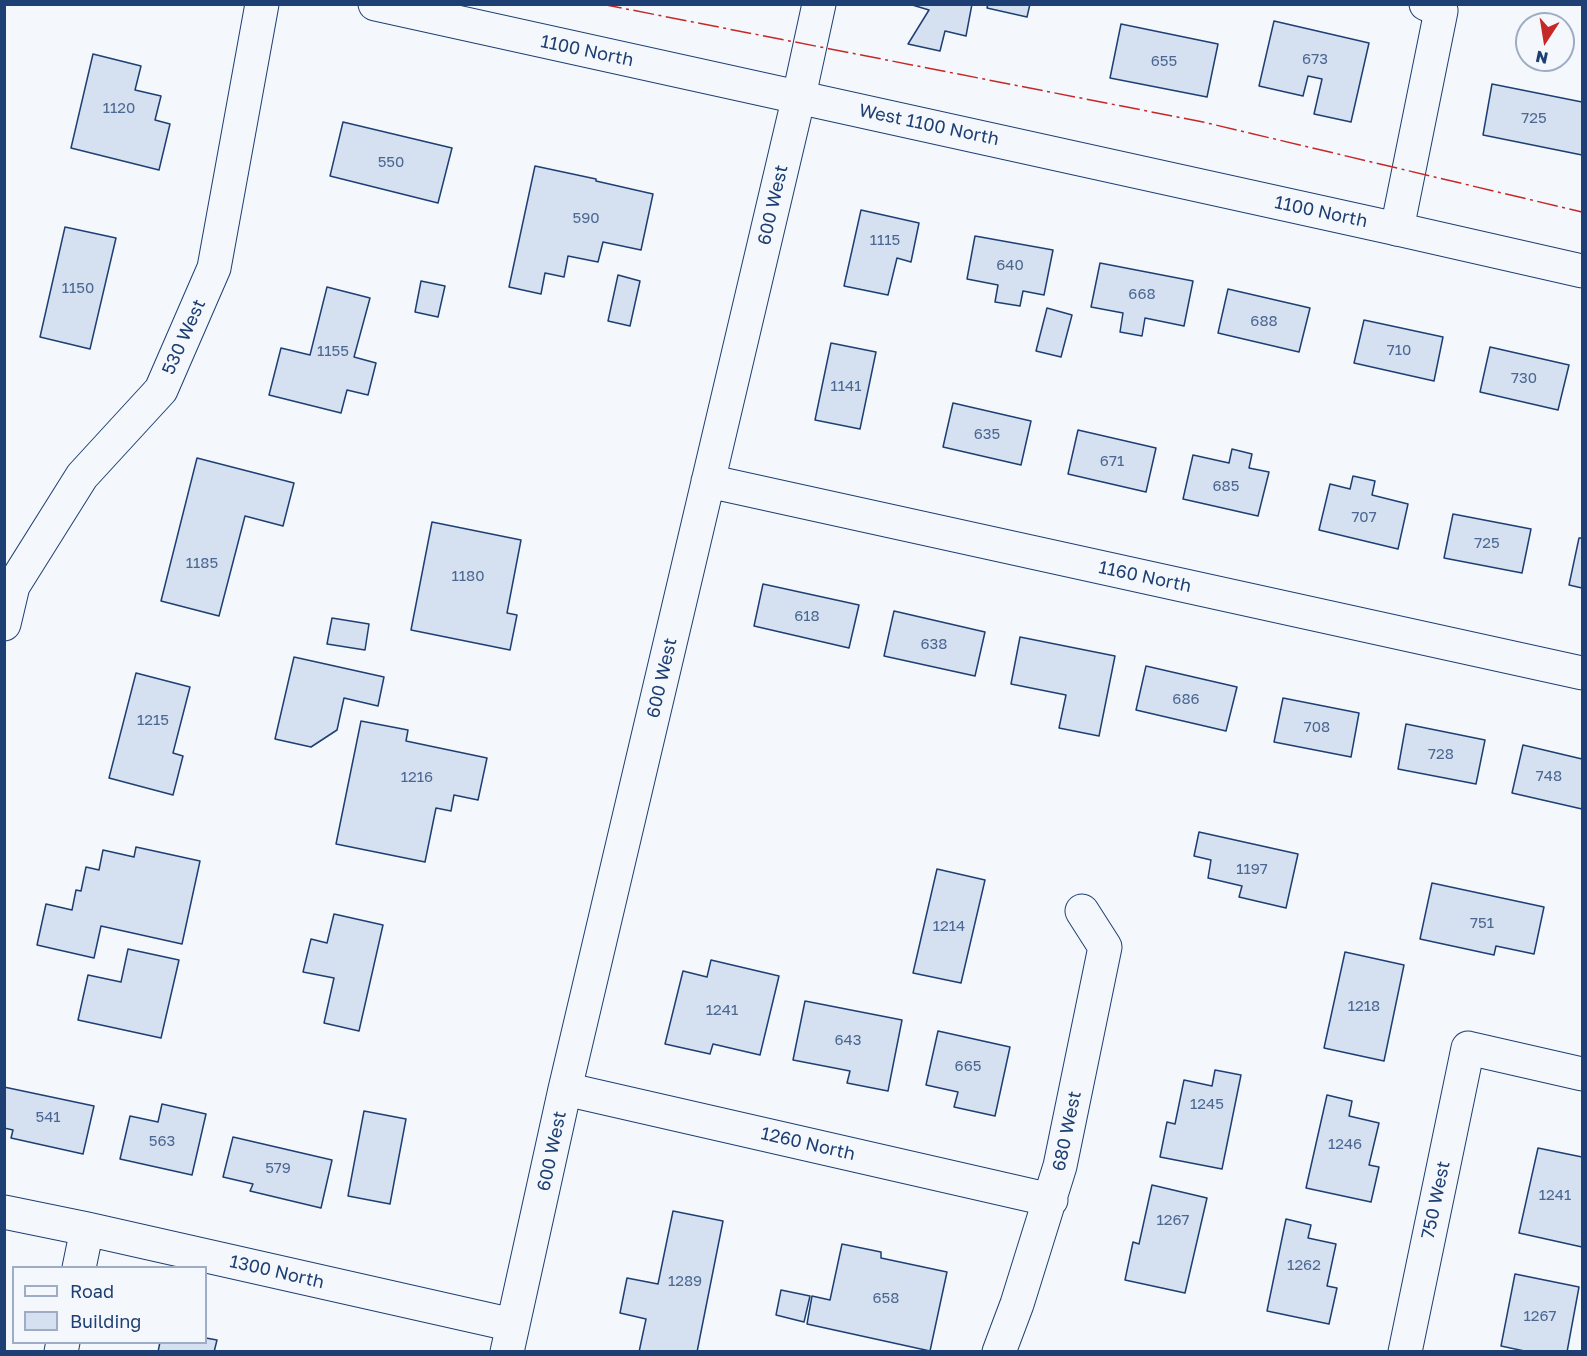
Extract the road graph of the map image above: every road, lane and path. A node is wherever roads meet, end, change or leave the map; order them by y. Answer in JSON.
{"nodes":[{"id":1,"x":262,"y":4,"type":"edge"},
{"id":2,"x":375,"y":4,"type":"edge"},
{"id":3,"x":819,"y":4,"type":"edge"},
{"id":4,"x":1426,"y":4,"type":"edge"},
{"id":5,"x":799,"y":96,"type":"junction"},
{"id":6,"x":1059,"y":154,"type":"joint"},
{"id":7,"x":1397,"y":229,"type":"junction"},
{"id":8,"x":1582,"y":272,"type":"edge"},
{"id":9,"x":708,"y":481,"type":"junction"},
{"id":10,"x":4,"y":624,"type":"edge"},
{"id":11,"x":1582,"y":673,"type":"edge"},
{"id":12,"x":1082,"y":911,"type":"dead end"},
{"id":13,"x":1582,"y":1074,"type":"edge"},
{"id":14,"x":565,"y":1089,"type":"junction"},
{"id":15,"x":1051,"y":1200,"type":"junction"},
{"id":16,"x":4,"y":1212,"type":"edge"},
{"id":17,"x":87,"y":1229,"type":"junction"},
{"id":18,"x":79,"y":1266,"type":"edge"},
{"id":19,"x":510,"y":1338,"type":"edge"},
{"id":20,"x":999,"y":1352,"type":"edge"},
{"id":21,"x":1405,"y":1352,"type":"edge"}],
"edges":[{"from":1,"to":10,"type":"street","name":"530 West"},
{"from":2,"to":5,"type":"street","name":"1100 North"},
{"from":3,"to":5,"type":"street","name":"600 West"},
{"from":4,"to":7,"type":"street"},
{"from":5,"to":6,"type":"street","name":"West 1100 North"},
{"from":5,"to":9,"type":"street","name":"600 West"},
{"from":6,"to":7,"type":"street","name":"1100 North"},
{"from":7,"to":8,"type":"street","name":"1100 North"},
{"from":9,"to":11,"type":"street","name":"1160 North"},
{"from":9,"to":14,"type":"street","name":"600 West"},
{"from":12,"to":15,"type":"street","name":"680 West"},
{"from":13,"to":21,"type":"street","name":"750 West"},
{"from":14,"to":15,"type":"street","name":"1260 North"},
{"from":14,"to":19,"type":"street","name":"600 West"},
{"from":15,"to":20,"type":"street","name":"680 West"},
{"from":16,"to":17,"type":"street","name":"1300 North"},
{"from":17,"to":18,"type":"street"},
{"from":17,"to":19,"type":"street","name":"1300 North"}]}
